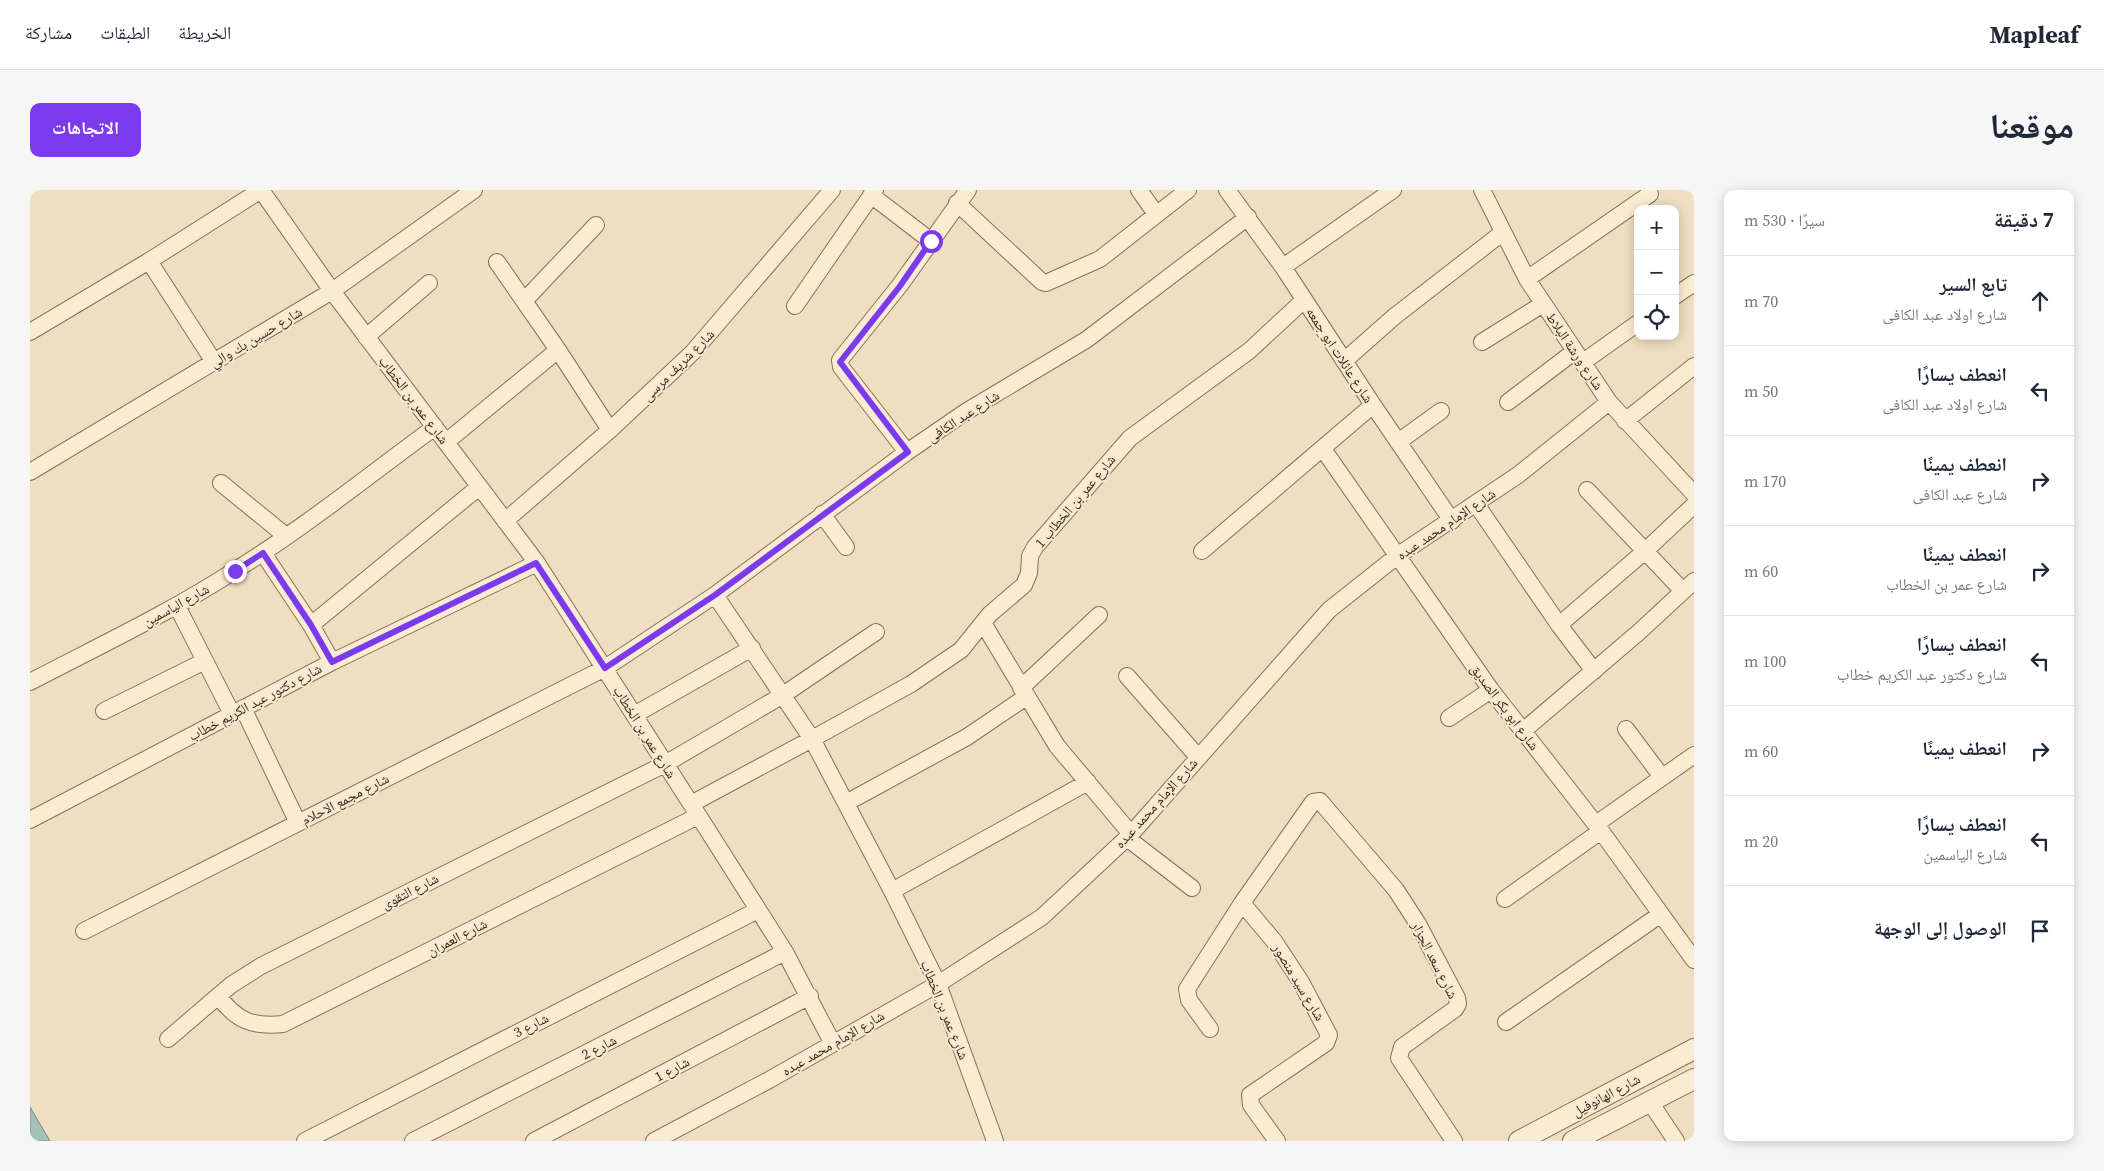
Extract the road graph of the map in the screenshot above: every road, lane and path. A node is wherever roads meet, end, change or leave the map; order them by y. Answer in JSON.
{"nodes":[{"id":1,"x":261,"y":190,"type":"edge"},
{"id":2,"x":474,"y":190,"type":"edge"},
{"id":3,"x":832,"y":190,"type":"edge"},
{"id":4,"x":968,"y":190,"type":"edge"},
{"id":5,"x":1139,"y":190,"type":"edge"},
{"id":6,"x":1188,"y":190,"type":"edge"},
{"id":7,"x":1227,"y":190,"type":"edge"},
{"id":8,"x":1393,"y":190,"type":"edge"},
{"id":9,"x":1482,"y":190,"type":"edge"},
{"id":10,"x":873,"y":192,"type":"edge"},
{"id":11,"x":1650,"y":194,"type":"dead end"},
{"id":12,"x":958,"y":204,"type":"junction"},
{"id":13,"x":1156,"y":214,"type":"junction"},
{"id":14,"x":1248,"y":217,"type":"junction"},
{"id":15,"x":596,"y":225,"type":"dead end"},
{"id":16,"x":1502,"y":233,"type":"junction"},
{"id":17,"x":931,"y":241,"type":"junction"},
{"id":18,"x":149,"y":261,"type":"junction"},
{"id":19,"x":497,"y":262,"type":"dead end"},
{"id":20,"x":1283,"y":267,"type":"junction"},
{"id":21,"x":1527,"y":280,"type":"junction"},
{"id":22,"x":429,"y":283,"type":"dead end"},
{"id":23,"x":1694,"y":283,"type":"edge"},
{"id":24,"x":332,"y":291,"type":"junction"},
{"id":25,"x":1676,"y":295,"type":"edge"},
{"id":26,"x":1304,"y":300,"type":"junction"},
{"id":27,"x":524,"y":301,"type":"junction"},
{"id":28,"x":1543,"y":304,"type":"junction"},
{"id":29,"x":795,"y":306,"type":"dead end"},
{"id":30,"x":1634,"y":325,"type":"edge"},
{"id":31,"x":30,"y":332,"type":"edge"},
{"id":32,"x":366,"y":337,"type":"junction"},
{"id":33,"x":1482,"y":342,"type":"dead end"},
{"id":34,"x":558,"y":350,"type":"junction"},
{"id":35,"x":1579,"y":357,"type":"junction"},
{"id":36,"x":1344,"y":361,"type":"junction"},
{"id":37,"x":214,"y":362,"type":"junction"},
{"id":38,"x":1694,"y":366,"type":"edge"},
{"id":39,"x":1508,"y":402,"type":"dead end"},
{"id":40,"x":1609,"y":402,"type":"junction"},
{"id":41,"x":1373,"y":406,"type":"junction"},
{"id":42,"x":1441,"y":411,"type":"dead end"},
{"id":43,"x":1625,"y":422,"type":"junction"},
{"id":44,"x":435,"y":427,"type":"junction"},
{"id":45,"x":610,"y":430,"type":"junction"},
{"id":46,"x":446,"y":442,"type":"junction"},
{"id":47,"x":1398,"y":442,"type":"junction"},
{"id":48,"x":1323,"y":449,"type":"junction"},
{"id":49,"x":908,"y":452,"type":"junction"},
{"id":50,"x":30,"y":472,"type":"edge"},
{"id":51,"x":221,"y":483,"type":"dead end"},
{"id":52,"x":479,"y":487,"type":"junction"},
{"id":53,"x":1587,"y":490,"type":"dead end"},
{"id":54,"x":1694,"y":494,"type":"edge"},
{"id":55,"x":1476,"y":504,"type":"junction"},
{"id":56,"x":1694,"y":505,"type":"edge"},
{"id":57,"x":822,"y":514,"type":"junction"},
{"id":58,"x":1452,"y":520,"type":"junction"},
{"id":59,"x":505,"y":521,"type":"junction"},
{"id":60,"x":286,"y":536,"type":"junction"},
{"id":61,"x":846,"y":547,"type":"dead end"},
{"id":62,"x":1202,"y":551,"type":"dead end"},
{"id":63,"x":1644,"y":552,"type":"junction"},
{"id":64,"x":263,"y":553,"type":"junction"},
{"id":65,"x":1397,"y":556,"type":"junction"},
{"id":66,"x":536,"y":563,"type":"junction"},
{"id":67,"x":1689,"y":586,"type":"edge"},
{"id":68,"x":715,"y":595,"type":"junction"},
{"id":69,"x":177,"y":606,"type":"junction"},
{"id":70,"x":1099,"y":615,"type":"dead end"},
{"id":71,"x":983,"y":623,"type":"junction"},
{"id":72,"x":311,"y":625,"type":"junction"},
{"id":73,"x":1560,"y":625,"type":"junction"},
{"id":74,"x":876,"y":632,"type":"dead end"},
{"id":75,"x":752,"y":648,"type":"junction"},
{"id":76,"x":205,"y":661,"type":"junction"},
{"id":77,"x":332,"y":662,"type":"junction"},
{"id":78,"x":605,"y":668,"type":"junction"},
{"id":79,"x":1594,"y":671,"type":"junction"},
{"id":80,"x":1127,"y":676,"type":"dead end"},
{"id":81,"x":30,"y":682,"type":"edge"},
{"id":82,"x":1491,"y":690,"type":"junction"},
{"id":83,"x":1024,"y":693,"type":"junction"},
{"id":84,"x":783,"y":695,"type":"junction"},
{"id":85,"x":104,"y":711,"type":"dead end"},
{"id":86,"x":237,"y":711,"type":"junction"},
{"id":87,"x":634,"y":715,"type":"junction"},
{"id":88,"x":1449,"y":718,"type":"dead end"},
{"id":89,"x":1626,"y":729,"type":"dead end"},
{"id":90,"x":1523,"y":731,"type":"junction"},
{"id":91,"x":812,"y":739,"type":"junction"},
{"id":92,"x":1694,"y":755,"type":"edge"},
{"id":93,"x":1198,"y":757,"type":"junction"},
{"id":94,"x":665,"y":764,"type":"junction"},
{"id":95,"x":1662,"y":777,"type":"junction"},
{"id":96,"x":1088,"y":782,"type":"junction"},
{"id":97,"x":846,"y":803,"type":"junction"},
{"id":98,"x":694,"y":810,"type":"junction"},
{"id":99,"x":30,"y":820,"type":"edge"},
{"id":100,"x":298,"y":823,"type":"junction"},
{"id":101,"x":1598,"y":828,"type":"junction"},
{"id":102,"x":1129,"y":836,"type":"junction"},
{"id":103,"x":1192,"y":888,"type":"dead end"},
{"id":104,"x":892,"y":891,"type":"junction"},
{"id":105,"x":1505,"y":900,"type":"dead end"},
{"id":106,"x":1242,"y":903,"type":"junction"},
{"id":107,"x":758,"y":910,"type":"junction"},
{"id":108,"x":1661,"y":914,"type":"junction"},
{"id":109,"x":84,"y":931,"type":"dead end"},
{"id":110,"x":785,"y":952,"type":"junction"},
{"id":111,"x":1694,"y":960,"type":"edge"},
{"id":112,"x":938,"y":984,"type":"junction"},
{"id":113,"x":218,"y":996,"type":"junction"},
{"id":114,"x":810,"y":996,"type":"junction"},
{"id":115,"x":1506,"y":1022,"type":"dead end"},
{"id":116,"x":1210,"y":1029,"type":"dead end"},
{"id":117,"x":168,"y":1040,"type":"dead end"},
{"id":118,"x":833,"y":1044,"type":"junction"},
{"id":119,"x":1694,"y":1049,"type":"edge"},
{"id":120,"x":1694,"y":1079,"type":"edge"},
{"id":121,"x":1650,"y":1102,"type":"junction"},
{"id":122,"x":305,"y":1141,"type":"edge"},
{"id":123,"x":413,"y":1141,"type":"edge"},
{"id":124,"x":534,"y":1141,"type":"edge"},
{"id":125,"x":654,"y":1141,"type":"edge"},
{"id":126,"x":995,"y":1141,"type":"edge"},
{"id":127,"x":1277,"y":1141,"type":"edge"},
{"id":128,"x":1454,"y":1141,"type":"edge"},
{"id":129,"x":1519,"y":1141,"type":"edge"},
{"id":130,"x":1573,"y":1141,"type":"edge"},
{"id":131,"x":1676,"y":1141,"type":"edge"}],
"edges":[{"from":1,"to":18,"type":"street"},
{"from":1,"to":24,"type":"street","name":"شارع عمر بن الخطاب"},
{"from":2,"to":24,"type":"street","name":"شارع حسين بك والي"},
{"from":3,"to":45,"type":"street","name":"شارع شريف مرسى"},
{"from":4,"to":12,"type":"street"},
{"from":5,"to":13,"type":"street"},
{"from":6,"to":13,"type":"street"},
{"from":7,"to":14,"type":"street","name":"شارع عائلات ابو جمعه"},
{"from":8,"to":20,"type":"street"},
{"from":9,"to":16,"type":"street","name":"شارع ورشة البلاط"},
{"from":10,"to":17,"type":"street"},
{"from":10,"to":29,"type":"street"},
{"from":11,"to":21,"type":"street"},
{"from":12,"to":13,"type":"street"},
{"from":12,"to":17,"type":"street"},
{"from":14,"to":20,"type":"street","name":"شارع عائلات ابو جمعه"},
{"from":14,"to":49,"type":"street","name":"شارع عبد الكافى"},
{"from":15,"to":27,"type":"street"},
{"from":16,"to":21,"type":"street","name":"شارع ورشة البلاط"},
{"from":16,"to":36,"type":"street"},
{"from":17,"to":49,"type":"street"},
{"from":18,"to":31,"type":"street"},
{"from":18,"to":37,"type":"street"},
{"from":19,"to":27,"type":"street"},
{"from":20,"to":26,"type":"street","name":"شارع عائلات ابو جمعه"},
{"from":21,"to":28,"type":"street","name":"شارع ورشة البلاط"},
{"from":22,"to":32,"type":"street"},
{"from":23,"to":25,"type":"street"},
{"from":24,"to":32,"type":"street","name":"شارع عمر بن الخطاب"},
{"from":24,"to":37,"type":"street","name":"شارع حسين بك والي"},
{"from":26,"to":36,"type":"street","name":"شارع عائلات ابو جمعه"},
{"from":26,"to":71,"type":"street","name":"شارع عمر بن الخطاب 1"},
{"from":27,"to":34,"type":"street"},
{"from":28,"to":33,"type":"street"},
{"from":28,"to":35,"type":"street","name":"شارع ورشة البلاط"},
{"from":30,"to":35,"type":"street"},
{"from":32,"to":44,"type":"street","name":"شارع عمر بن الخطاب"},
{"from":34,"to":45,"type":"street"},
{"from":34,"to":46,"type":"street"},
{"from":35,"to":39,"type":"street"},
{"from":35,"to":40,"type":"street","name":"شارع ورشة البلاط"},
{"from":36,"to":41,"type":"street","name":"شارع عائلات ابو جمعه"},
{"from":37,"to":50,"type":"street","name":"شارع حسين بك والي"},
{"from":38,"to":43,"type":"street"},
{"from":40,"to":43,"type":"street","name":"شارع ورشة البلاط"},
{"from":40,"to":55,"type":"street","name":"شارع الإمام محمد عبده"},
{"from":41,"to":47,"type":"street","name":"شارع عائلات ابو جمعه"},
{"from":41,"to":48,"type":"street"},
{"from":42,"to":47,"type":"street"},
{"from":43,"to":54,"type":"street","name":"شارع ورشة البلاط"},
{"from":44,"to":46,"type":"street","name":"شارع عمر بن الخطاب"},
{"from":44,"to":60,"type":"street","name":"شارع الياسمين"},
{"from":45,"to":59,"type":"street","name":"شارع شريف مرسى"},
{"from":46,"to":52,"type":"street","name":"شارع عمر بن الخطاب"},
{"from":47,"to":58,"type":"street","name":"شارع عائلات ابو جمعه"},
{"from":48,"to":62,"type":"street"},
{"from":48,"to":65,"type":"street","name":"شارع ابو بكر الصديق"},
{"from":49,"to":57,"type":"street","name":"شارع عبد الكافى"},
{"from":51,"to":60,"type":"street"},
{"from":52,"to":59,"type":"street","name":"شارع عمر بن الخطاب"},
{"from":52,"to":72,"type":"street"},
{"from":53,"to":63,"type":"street"},
{"from":55,"to":58,"type":"street","name":"شارع الإمام محمد عبده"},
{"from":55,"to":73,"type":"street"},
{"from":56,"to":63,"type":"street"},
{"from":57,"to":61,"type":"street"},
{"from":57,"to":68,"type":"street","name":"شارع عبد الكافى"},
{"from":58,"to":65,"type":"street","name":"شارع الإمام محمد عبده"},
{"from":59,"to":66,"type":"street","name":"شارع عمر بن الخطاب"},
{"from":60,"to":64,"type":"street","name":"شارع الياسمين"},
{"from":63,"to":67,"type":"street"},
{"from":63,"to":73,"type":"street"},
{"from":64,"to":69,"type":"street","name":"شارع الياسمين"},
{"from":64,"to":72,"type":"street"},
{"from":65,"to":82,"type":"street","name":"شارع ابو بكر الصديق"},
{"from":65,"to":93,"type":"street","name":"شارع الإمام محمد عبده"},
{"from":66,"to":77,"type":"street","name":"شارع دكتور عبد الكريم خطاب"},
{"from":66,"to":78,"type":"street","name":"شارع عمر بن الخطاب"},
{"from":67,"to":79,"type":"street"},
{"from":68,"to":75,"type":"street","name":"شارع عمر بن الخطاب"},
{"from":68,"to":78,"type":"street","name":"شارع عبد الكافى"},
{"from":69,"to":76,"type":"street"},
{"from":69,"to":81,"type":"street","name":"شارع الياسمين"},
{"from":70,"to":83,"type":"street"},
{"from":71,"to":83,"type":"street"},
{"from":71,"to":91,"type":"street","name":"شارع عمر بن الخطاب 1"},
{"from":72,"to":77,"type":"street"},
{"from":73,"to":79,"type":"street"},
{"from":74,"to":84,"type":"street","name":"شارع التقوى"},
{"from":75,"to":84,"type":"street","name":"شارع عمر بن الخطاب"},
{"from":75,"to":87,"type":"street"},
{"from":76,"to":85,"type":"street"},
{"from":76,"to":86,"type":"street"},
{"from":77,"to":86,"type":"street","name":"شارع دكتور عبد الكريم خطاب"},
{"from":78,"to":87,"type":"street","name":"شارع عمر بن الخطاب"},
{"from":78,"to":100,"type":"street","name":"شارع مجمع الاحلام"},
{"from":79,"to":90,"type":"street"},
{"from":80,"to":93,"type":"street"},
{"from":82,"to":88,"type":"street"},
{"from":82,"to":90,"type":"street","name":"شارع ابو بكر الصديق"},
{"from":83,"to":96,"type":"street"},
{"from":83,"to":97,"type":"street"},
{"from":84,"to":91,"type":"street","name":"شارع عمر بن الخطاب"},
{"from":84,"to":94,"type":"street","name":"شارع التقوى"},
{"from":86,"to":99,"type":"street","name":"شارع دكتور عبد الكريم خطاب"},
{"from":86,"to":100,"type":"street"},
{"from":87,"to":94,"type":"street","name":"شارع عمر بن الخطاب"},
{"from":89,"to":95,"type":"street"},
{"from":90,"to":101,"type":"street","name":"شارع ابو بكر الصديق"},
{"from":91,"to":97,"type":"street","name":"شارع عمر بن الخطاب"},
{"from":91,"to":98,"type":"street"},
{"from":92,"to":95,"type":"street"},
{"from":93,"to":102,"type":"street","name":"شارع الإمام محمد عبده"},
{"from":94,"to":98,"type":"street","name":"شارع عمر بن الخطاب"},
{"from":94,"to":113,"type":"street","name":"شارع التقوى"},
{"from":95,"to":101,"type":"street"},
{"from":96,"to":102,"type":"street"},
{"from":96,"to":104,"type":"street"},
{"from":97,"to":104,"type":"street","name":"شارع عمر بن الخطاب"},
{"from":98,"to":107,"type":"street","name":"شارع عمر بن الخطاب"},
{"from":98,"to":113,"type":"street","name":"شارع العمران"},
{"from":100,"to":109,"type":"street","name":"شارع مجمع الاحلام"},
{"from":101,"to":105,"type":"street"},
{"from":101,"to":108,"type":"street","name":"شارع ابو بكر الصديق"},
{"from":102,"to":103,"type":"street"},
{"from":102,"to":112,"type":"street","name":"شارع الإمام محمد عبده"},
{"from":104,"to":112,"type":"street","name":"شارع عمر بن الخطاب"},
{"from":106,"to":116,"type":"street"},
{"from":106,"to":127,"type":"street","name":"شارع سيد منصور"},
{"from":106,"to":128,"type":"street","name":"شارع سعد الجزار"},
{"from":107,"to":110,"type":"street","name":"شارع عمر بن الخطاب"},
{"from":107,"to":122,"type":"street","name":"شارع 3"},
{"from":108,"to":111,"type":"street","name":"شارع ابو بكر الصديق"},
{"from":108,"to":115,"type":"street"},
{"from":110,"to":114,"type":"street","name":"شارع عمر بن الخطاب"},
{"from":110,"to":123,"type":"street","name":"شارع 2"},
{"from":112,"to":118,"type":"street","name":"شارع الإمام محمد عبده"},
{"from":112,"to":126,"type":"street","name":"شارع عمر بن الخطاب"},
{"from":113,"to":117,"type":"street","name":"شارع التقوى"},
{"from":114,"to":118,"type":"street","name":"شارع عمر بن الخطاب"},
{"from":114,"to":124,"type":"street","name":"شارع 1"},
{"from":118,"to":125,"type":"street","name":"شارع الإمام محمد عبده"},
{"from":119,"to":129,"type":"street","name":"شارع الهانوفيل"},
{"from":120,"to":121,"type":"street","name":"شارع الهانوفيل"},
{"from":121,"to":130,"type":"street","name":"شارع الهانوفيل"},
{"from":121,"to":131,"type":"street"}]}
